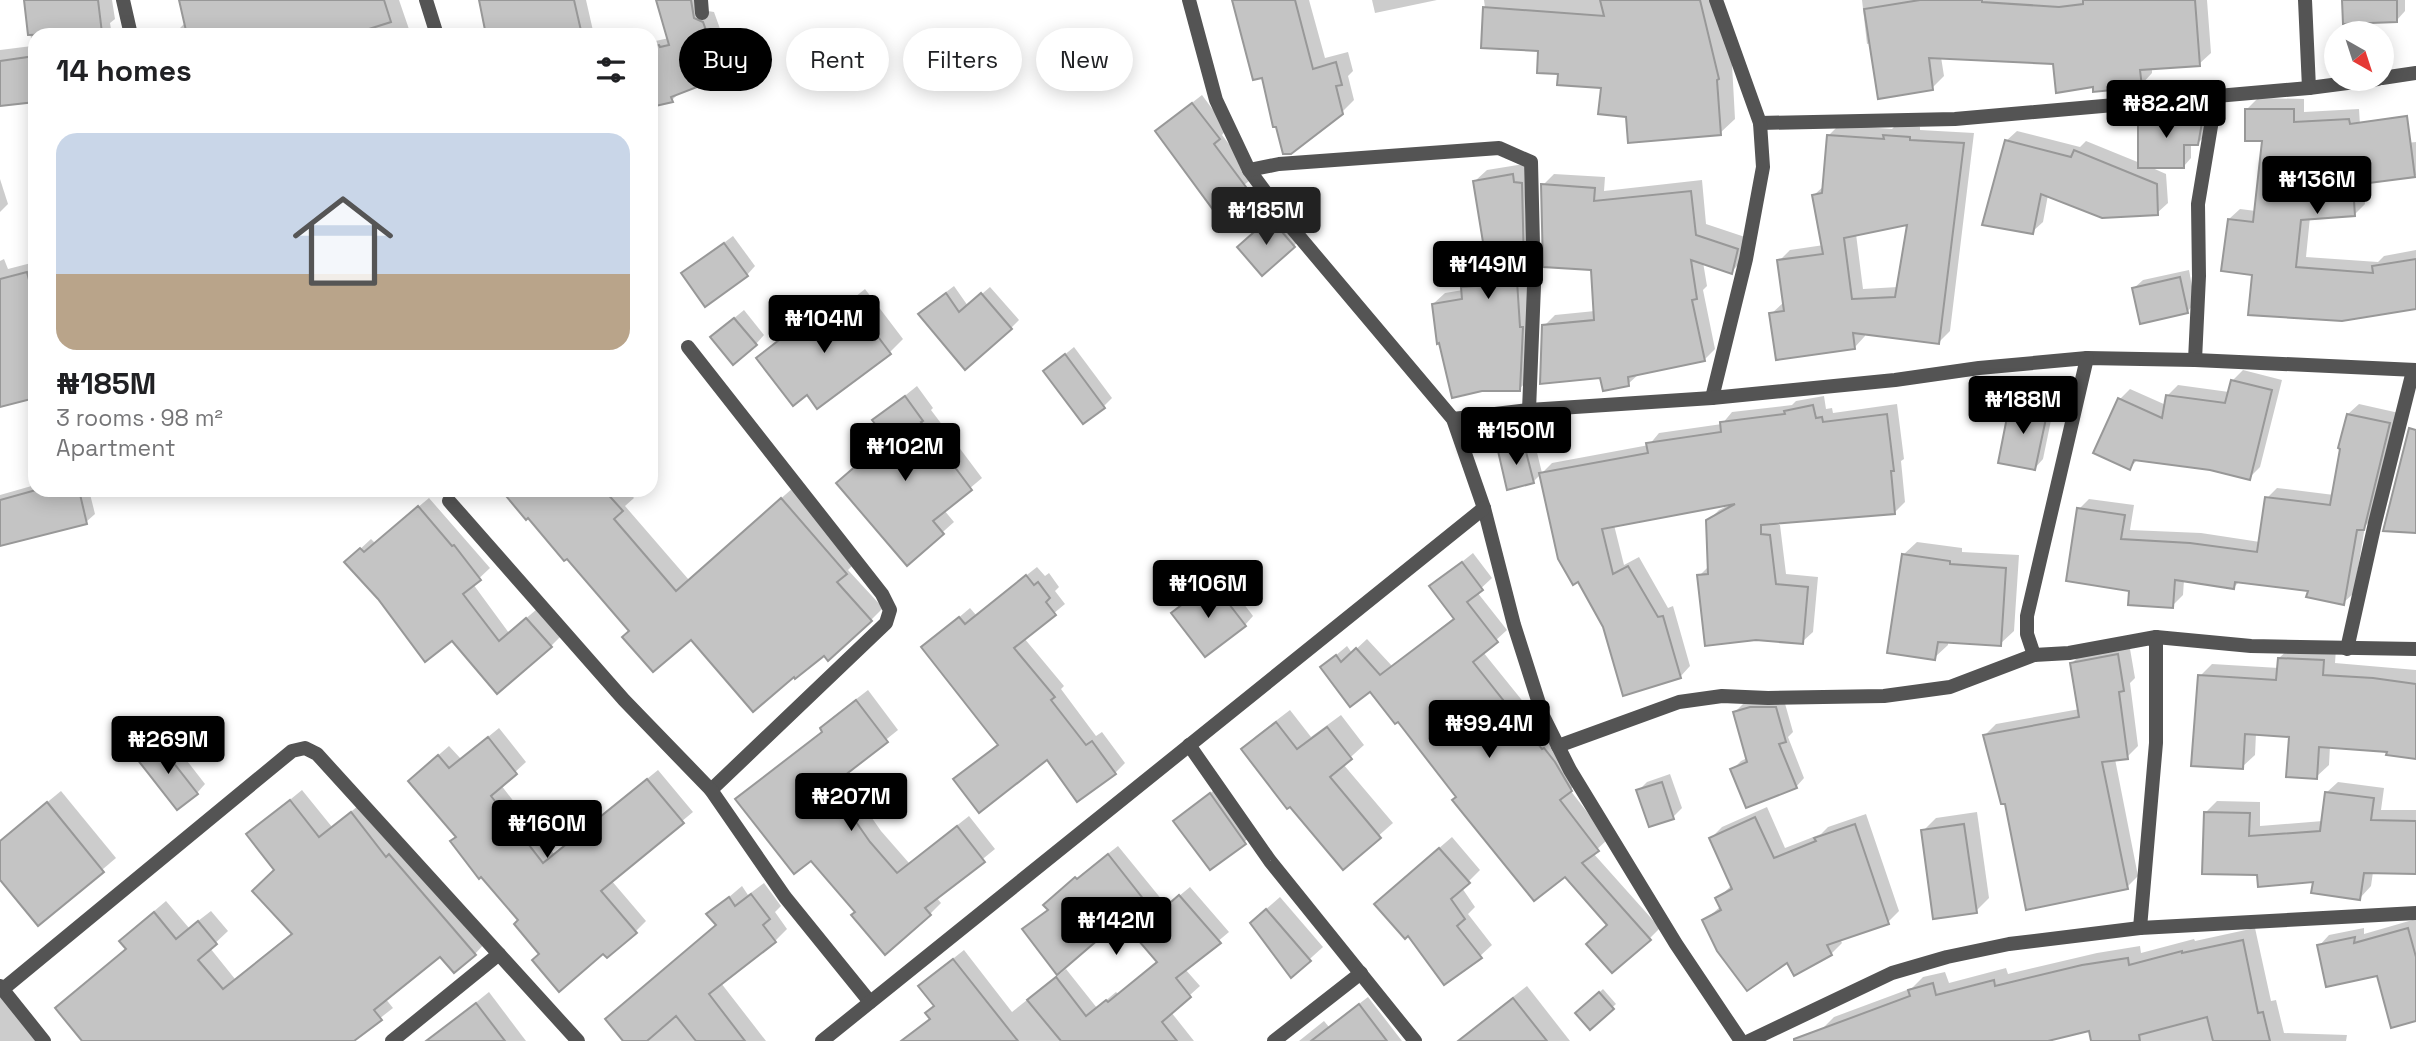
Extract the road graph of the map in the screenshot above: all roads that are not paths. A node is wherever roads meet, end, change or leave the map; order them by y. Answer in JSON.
{"nodes":[{"id":1,"x":123,"y":0,"type":"edge"},
{"id":2,"x":426,"y":0,"type":"edge"},
{"id":3,"x":1189,"y":0,"type":"edge"},
{"id":4,"x":1716,"y":0,"type":"edge"},
{"id":5,"x":2305,"y":0,"type":"edge"},
{"id":6,"x":129,"y":28,"type":"edge"},
{"id":7,"x":435,"y":28,"type":"edge"},
{"id":8,"x":2416,"y":74,"type":"edge"},
{"id":9,"x":2394,"y":76,"type":"edge"},
{"id":10,"x":2324,"y":86,"type":"edge"},
{"id":11,"x":2309,"y":88,"type":"junction"},
{"id":12,"x":2216,"y":96,"type":"junction"},
{"id":13,"x":1760,"y":123,"type":"junction"},
{"id":14,"x":1249,"y":170,"type":"junction"},
{"id":15,"x":688,"y":347,"type":"dead end"},
{"id":16,"x":2087,"y":358,"type":"junction"},
{"id":17,"x":2195,"y":360,"type":"junction"},
{"id":18,"x":2414,"y":370,"type":"edge"},
{"id":19,"x":1712,"y":398,"type":"junction"},
{"id":20,"x":1529,"y":410,"type":"junction"},
{"id":21,"x":1453,"y":419,"type":"junction"},
{"id":22,"x":449,"y":501,"type":"dead end"},
{"id":23,"x":1484,"y":508,"type":"junction"},
{"id":24,"x":2156,"y":637,"type":"junction"},
{"id":25,"x":2347,"y":649,"type":"junction"},
{"id":26,"x":2416,"y":649,"type":"edge"},
{"id":27,"x":2034,"y":655,"type":"junction"},
{"id":28,"x":1189,"y":745,"type":"junction"},
{"id":29,"x":1558,"y":746,"type":"junction"},
{"id":30,"x":711,"y":790,"type":"junction"},
{"id":31,"x":2416,"y":913,"type":"edge"},
{"id":32,"x":2140,"y":928,"type":"junction"},
{"id":33,"x":499,"y":954,"type":"junction"},
{"id":34,"x":1361,"y":973,"type":"junction"},
{"id":35,"x":2,"y":988,"type":"edge"},
{"id":36,"x":870,"y":1002,"type":"junction"},
{"id":37,"x":44,"y":1041,"type":"edge"},
{"id":38,"x":392,"y":1041,"type":"edge"},
{"id":39,"x":578,"y":1041,"type":"edge"},
{"id":40,"x":822,"y":1041,"type":"edge"},
{"id":41,"x":1274,"y":1041,"type":"edge"},
{"id":42,"x":1415,"y":1041,"type":"edge"},
{"id":43,"x":1741,"y":1041,"type":"edge"},
{"id":44,"x":1749,"y":1041,"type":"edge"}],
"edges":[{"from":1,"to":6,"type":"street"},
{"from":2,"to":7,"type":"street"},
{"from":3,"to":14,"type":"street"},
{"from":4,"to":13,"type":"street"},
{"from":5,"to":11,"type":"street"},
{"from":8,"to":9,"type":"street"},
{"from":10,"to":11,"type":"street"},
{"from":11,"to":12,"type":"street"},
{"from":12,"to":13,"type":"street"},
{"from":12,"to":17,"type":"street"},
{"from":13,"to":19,"type":"street"},
{"from":14,"to":20,"type":"street"},
{"from":14,"to":21,"type":"street"},
{"from":15,"to":30,"type":"street"},
{"from":16,"to":17,"type":"street"},
{"from":16,"to":19,"type":"street"},
{"from":16,"to":27,"type":"street"},
{"from":17,"to":18,"type":"street"},
{"from":18,"to":25,"type":"street"},
{"from":19,"to":20,"type":"street"},
{"from":20,"to":21,"type":"street"},
{"from":21,"to":23,"type":"street"},
{"from":22,"to":30,"type":"street"},
{"from":23,"to":28,"type":"street"},
{"from":23,"to":29,"type":"street"},
{"from":24,"to":25,"type":"street"},
{"from":24,"to":27,"type":"street"},
{"from":24,"to":32,"type":"street"},
{"from":25,"to":26,"type":"street"},
{"from":27,"to":29,"type":"street"},
{"from":28,"to":34,"type":"street"},
{"from":28,"to":36,"type":"street"},
{"from":29,"to":43,"type":"street"},
{"from":30,"to":36,"type":"street"},
{"from":31,"to":32,"type":"street"},
{"from":32,"to":44,"type":"street"},
{"from":33,"to":35,"type":"street"},
{"from":33,"to":38,"type":"street"},
{"from":33,"to":39,"type":"street"},
{"from":34,"to":41,"type":"street"},
{"from":34,"to":42,"type":"street"},
{"from":35,"to":37,"type":"street"},
{"from":36,"to":40,"type":"street"}]}
